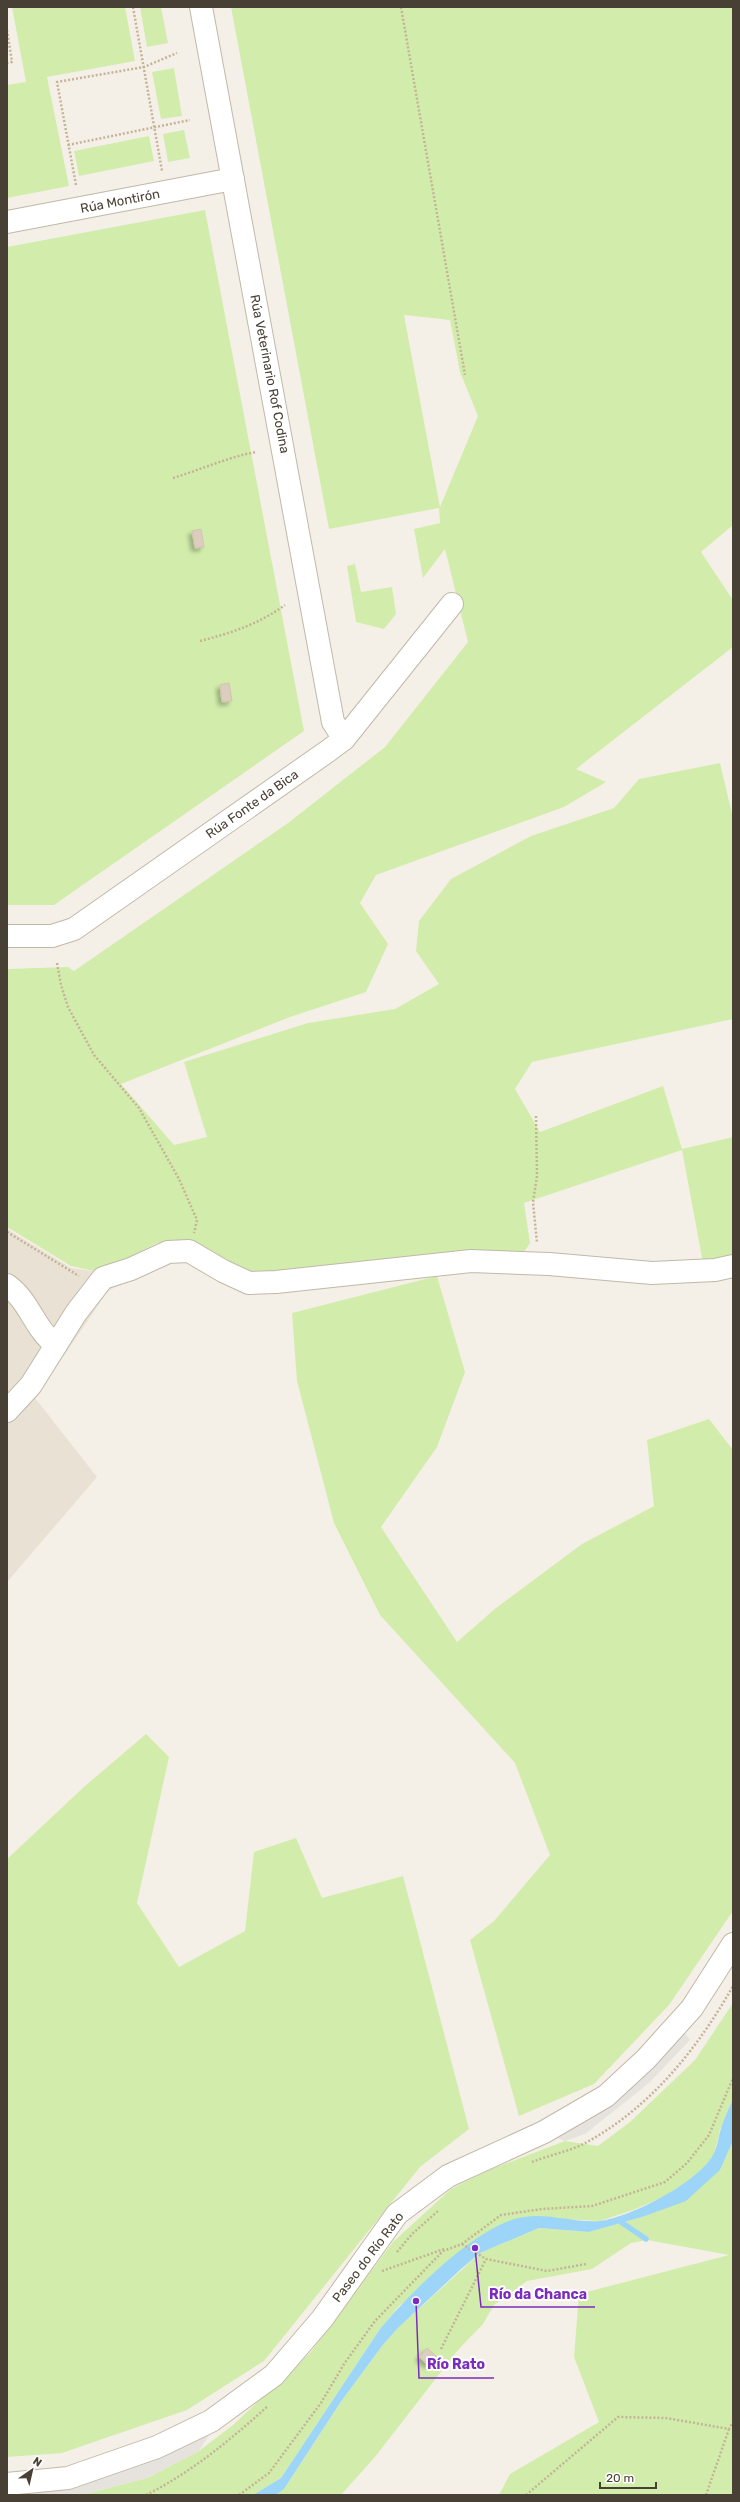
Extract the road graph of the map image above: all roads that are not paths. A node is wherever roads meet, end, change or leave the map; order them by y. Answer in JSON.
{"nodes":[{"id":1,"x":202,"y":7,"type":"edge"},
{"id":2,"x":233,"y":179,"type":"junction"},
{"id":3,"x":7,"y":222,"type":"edge"},
{"id":4,"x":452,"y":604,"type":"dead end"},
{"id":5,"x":344,"y":739,"type":"junction"},
{"id":6,"x":7,"y":936,"type":"edge"},
{"id":7,"x":733,"y":1266,"type":"edge"},
{"id":8,"x":7,"y":1285,"type":"edge"},
{"id":9,"x":56,"y":1345,"type":"junction"},
{"id":10,"x":7,"y":1411,"type":"edge"},
{"id":11,"x":733,"y":1944,"type":"edge"},
{"id":12,"x":7,"y":2484,"type":"edge"}],
"edges":[{"from":1,"to":2,"type":"street","name":"Rúa Veterinario Rof Codina"},
{"from":2,"to":3,"type":"street","name":"Rúa Montirón"},
{"from":2,"to":5,"type":"street","name":"Rúa Veterinario Rof Codina"},
{"from":4,"to":5,"type":"street","name":"Rúa Fonte da Bica"},
{"from":5,"to":6,"type":"street","name":"Rúa Fonte da Bica"},
{"from":7,"to":9,"type":"street"},
{"from":8,"to":9,"type":"street"},
{"from":9,"to":10,"type":"street"},
{"from":11,"to":12,"type":"street","name":"Paseo do Río Rato"}]}
